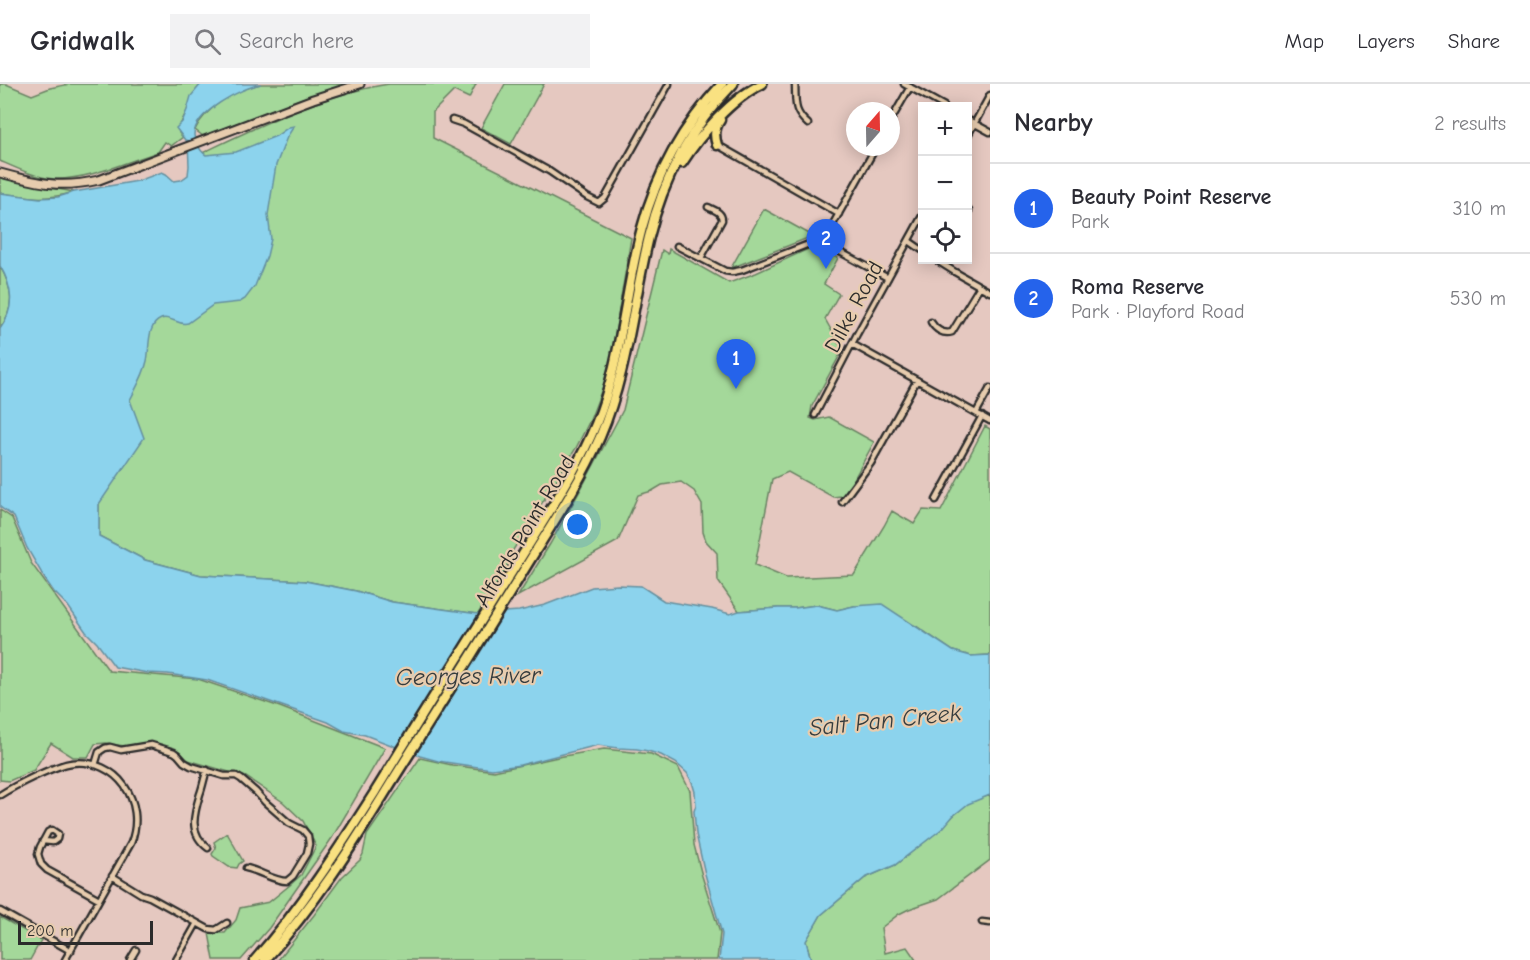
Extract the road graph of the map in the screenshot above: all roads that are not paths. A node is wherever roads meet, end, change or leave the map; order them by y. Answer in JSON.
{"nodes":[{"id":1,"x":360,"y":84,"type":"edge"},
{"id":2,"x":669,"y":84,"type":"edge"},
{"id":3,"x":716,"y":84,"type":"edge"},
{"id":4,"x":722,"y":84,"type":"edge"},
{"id":5,"x":734,"y":84,"type":"edge"},
{"id":6,"x":762,"y":84,"type":"edge"},
{"id":7,"x":795,"y":84,"type":"edge"},
{"id":8,"x":904,"y":84,"type":"edge"},
{"id":9,"x":910,"y":87,"type":"junction"},
{"id":10,"x":990,"y":95,"type":"edge"},
{"id":11,"x":708,"y":96,"type":"junction"},
{"id":12,"x":937,"y":102,"type":"edge"},
{"id":13,"x":900,"y":104,"type":"edge"},
{"id":14,"x":729,"y":108,"type":"junction"},
{"id":15,"x":452,"y":120,"type":"dead end"},
{"id":16,"x":974,"y":123,"type":"junction"},
{"id":17,"x":808,"y":124,"type":"dead end"},
{"id":18,"x":972,"y":127,"type":"edge"},
{"id":19,"x":990,"y":132,"type":"edge"},
{"id":20,"x":715,"y":143,"type":"joint"},
{"id":21,"x":871,"y":156,"type":"edge"},
{"id":22,"x":0,"y":173,"type":"edge"},
{"id":23,"x":708,"y":207,"type":"dead end"},
{"id":24,"x":839,"y":214,"type":"junction"},
{"id":25,"x":918,"y":224,"type":"edge"},
{"id":26,"x":649,"y":235,"type":"junction"},
{"id":27,"x":909,"y":241,"type":"junction"},
{"id":28,"x":823,"y":242,"type":"junction"},
{"id":29,"x":677,"y":246,"type":"dead end"},
{"id":30,"x":918,"y":247,"type":"edge"},
{"id":31,"x":701,"y":258,"type":"junction"},
{"id":32,"x":942,"y":264,"type":"edge"},
{"id":33,"x":888,"y":278,"type":"junction"},
{"id":34,"x":980,"y":286,"type":"junction"},
{"id":35,"x":990,"y":292,"type":"edge"},
{"id":36,"x":931,"y":321,"type":"dead end"},
{"id":37,"x":946,"y":334,"type":"junction"},
{"id":38,"x":945,"y":340,"type":"dead end"},
{"id":39,"x":852,"y":344,"type":"junction"},
{"id":40,"x":917,"y":380,"type":"junction"},
{"id":41,"x":990,"y":388,"type":"edge"},
{"id":42,"x":976,"y":413,"type":"junction"},
{"id":43,"x":815,"y":415,"type":"dead end"},
{"id":44,"x":982,"y":416,"type":"junction"},
{"id":45,"x":990,"y":421,"type":"edge"},
{"id":46,"x":936,"y":500,"type":"dead end"},
{"id":47,"x":842,"y":502,"type":"dead end"},
{"id":48,"x":95,"y":765,"type":"junction"},
{"id":49,"x":207,"y":770,"type":"junction"},
{"id":50,"x":0,"y":795,"type":"edge"},
{"id":51,"x":43,"y":841,"type":"dead end"},
{"id":52,"x":208,"y":848,"type":"dead end"},
{"id":53,"x":246,"y":868,"type":"dead end"},
{"id":54,"x":112,"y":876,"type":"junction"},
{"id":55,"x":99,"y":899,"type":"junction"},
{"id":56,"x":0,"y":911,"type":"edge"},
{"id":57,"x":982,"y":922,"type":"dead end"},
{"id":58,"x":196,"y":923,"type":"junction"},
{"id":59,"x":227,"y":923,"type":"dead end"},
{"id":60,"x":990,"y":924,"type":"edge"},
{"id":61,"x":136,"y":950,"type":"dead end"},
{"id":62,"x":71,"y":951,"type":"junction"},
{"id":63,"x":65,"y":960,"type":"edge"},
{"id":64,"x":130,"y":960,"type":"edge"},
{"id":65,"x":176,"y":960,"type":"edge"},
{"id":66,"x":255,"y":960,"type":"edge"},
{"id":67,"x":265,"y":960,"type":"edge"}],
"edges":[{"from":1,"to":22,"type":"main road"},
{"from":2,"to":15,"type":"street"},
{"from":3,"to":11,"type":"highway"},
{"from":4,"to":11,"type":"highway","name":"Alfords Point Road"},
{"from":5,"to":26,"type":"highway","name":"Alfords Point Road"},
{"from":6,"to":14,"type":"highway"},
{"from":7,"to":17,"type":"street"},
{"from":8,"to":9,"type":"street"},
{"from":9,"to":12,"type":"street"},
{"from":9,"to":13,"type":"street"},
{"from":10,"to":16,"type":"street"},
{"from":11,"to":66,"type":"highway","name":"Alfords Point Road"},
{"from":14,"to":20,"type":"highway"},
{"from":14,"to":26,"type":"highway"},
{"from":16,"to":18,"type":"street"},
{"from":16,"to":19,"type":"street"},
{"from":20,"to":24,"type":"street"},
{"from":21,"to":24,"type":"street"},
{"from":23,"to":31,"type":"street"},
{"from":24,"to":28,"type":"street"},
{"from":25,"to":27,"type":"street","name":"Dilke Road"},
{"from":26,"to":67,"type":"highway","name":"Alfords Point Road"},
{"from":27,"to":30,"type":"street"},
{"from":27,"to":33,"type":"street","name":"Dilke Road"},
{"from":28,"to":31,"type":"street"},
{"from":28,"to":33,"type":"street"},
{"from":29,"to":31,"type":"street"},
{"from":32,"to":34,"type":"street"},
{"from":33,"to":39,"type":"street","name":"Dilke Road"},
{"from":34,"to":35,"type":"street"},
{"from":34,"to":37,"type":"street"},
{"from":36,"to":37,"type":"street"},
{"from":37,"to":38,"type":"street"},
{"from":39,"to":40,"type":"street"},
{"from":39,"to":43,"type":"street","name":"Dilke Road"},
{"from":40,"to":42,"type":"street"},
{"from":40,"to":47,"type":"street"},
{"from":41,"to":42,"type":"street"},
{"from":42,"to":44,"type":"street"},
{"from":44,"to":45,"type":"street"},
{"from":44,"to":46,"type":"street"},
{"from":48,"to":49,"type":"street"},
{"from":48,"to":50,"type":"street"},
{"from":48,"to":54,"type":"street"},
{"from":49,"to":52,"type":"street"},
{"from":49,"to":53,"type":"street"},
{"from":51,"to":55,"type":"street"},
{"from":54,"to":55,"type":"street"},
{"from":54,"to":58,"type":"street"},
{"from":55,"to":62,"type":"street"},
{"from":56,"to":62,"type":"street"},
{"from":57,"to":60,"type":"street"},
{"from":58,"to":59,"type":"street"},
{"from":58,"to":65,"type":"street"},
{"from":61,"to":64,"type":"street"},
{"from":62,"to":63,"type":"street"}]}
